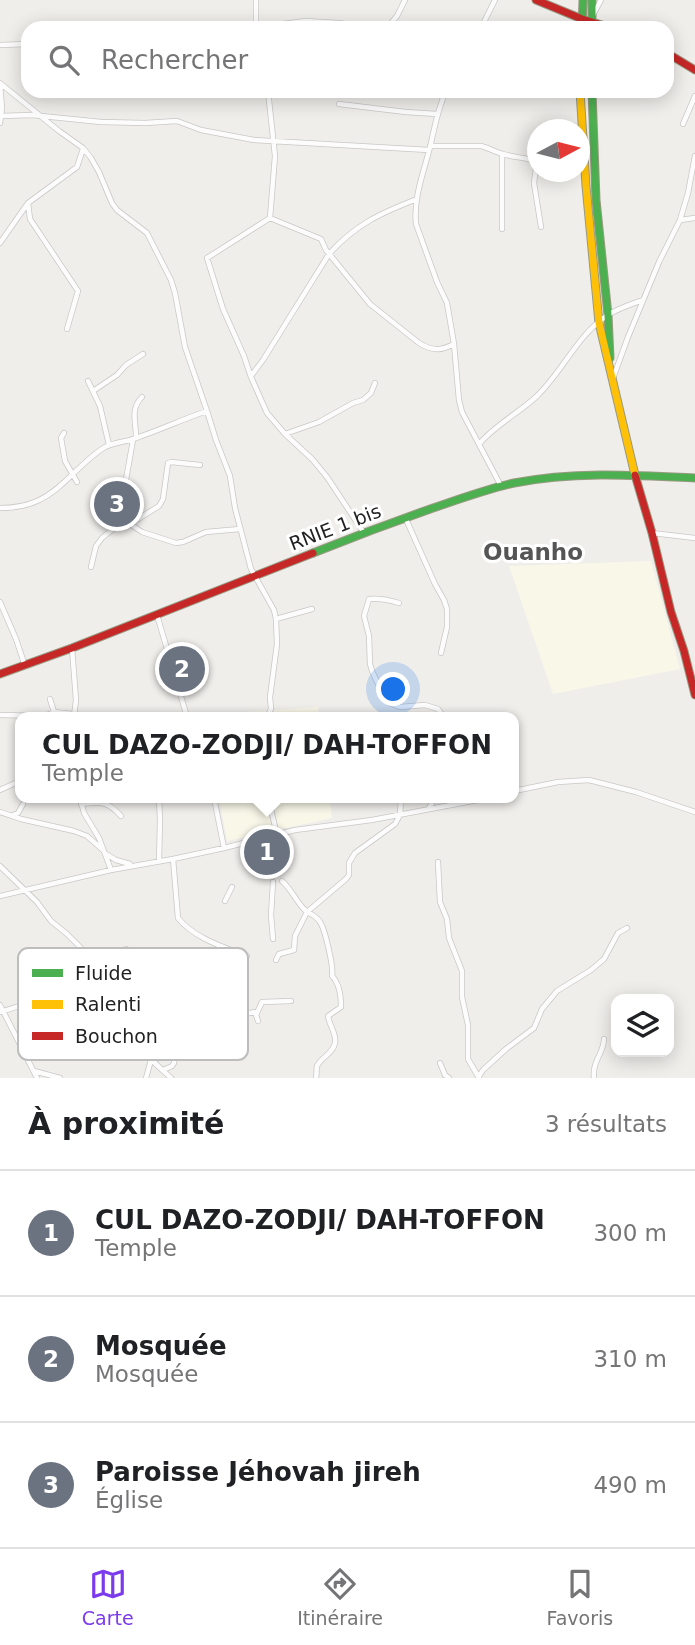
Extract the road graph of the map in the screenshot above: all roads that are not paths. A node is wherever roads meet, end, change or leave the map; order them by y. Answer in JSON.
{"nodes":[{"id":1,"x":256,"y":0,"type":"edge"},
{"id":2,"x":405,"y":0,"type":"edge"},
{"id":3,"x":495,"y":0,"type":"edge"},
{"id":4,"x":536,"y":0,"type":"edge"},
{"id":5,"x":583,"y":0,"type":"edge"},
{"id":6,"x":592,"y":0,"type":"edge"},
{"id":7,"x":601,"y":0,"type":"edge"},
{"id":8,"x":490,"y":3,"type":"edge"},
{"id":9,"x":582,"y":19,"type":"junction"},
{"id":10,"x":256,"y":21,"type":"edge"},
{"id":11,"x":393,"y":21,"type":"edge"},
{"id":12,"x":484,"y":21,"type":"edge"},
{"id":13,"x":589,"y":21,"type":"edge"},
{"id":14,"x":592,"y":21,"type":"edge"},
{"id":15,"x":592,"y":21,"type":"edge"},
{"id":16,"x":21,"y":44,"type":"edge"},
{"id":17,"x":0,"y":45,"type":"edge"},
{"id":18,"x":674,"y":57,"type":"edge"},
{"id":19,"x":695,"y":70,"type":"edge"},
{"id":20,"x":0,"y":84,"type":"edge"},
{"id":21,"x":695,"y":96,"type":"edge"},
{"id":22,"x":269,"y":98,"type":"edge"},
{"id":23,"x":443,"y":98,"type":"edge"},
{"id":24,"x":581,"y":98,"type":"edge"},
{"id":25,"x":592,"y":98,"type":"edge"},
{"id":26,"x":339,"y":104,"type":"dead end"},
{"id":27,"x":437,"y":114,"type":"junction"},
{"id":28,"x":0,"y":116,"type":"edge"},
{"id":29,"x":41,"y":116,"type":"junction"},
{"id":30,"x":582,"y":119,"type":"edge"},
{"id":31,"x":0,"y":122,"type":"edge"},
{"id":32,"x":683,"y":124,"type":"dead end"},
{"id":33,"x":593,"y":140,"type":"junction"},
{"id":34,"x":273,"y":141,"type":"junction"},
{"id":35,"x":590,"y":141,"type":"edge"},
{"id":36,"x":83,"y":148,"type":"junction"},
{"id":37,"x":430,"y":148,"type":"junction"},
{"id":38,"x":502,"y":154,"type":"junction"},
{"id":39,"x":695,"y":156,"type":"edge"},
{"id":40,"x":527,"y":159,"type":"edge"},
{"id":41,"x":534,"y":182,"type":"edge"},
{"id":42,"x":585,"y":182,"type":"edge"},
{"id":43,"x":595,"y":184,"type":"junction"},
{"id":44,"x":586,"y":186,"type":"junction"},
{"id":45,"x":417,"y":200,"type":"junction"},
{"id":46,"x":29,"y":203,"type":"junction"},
{"id":47,"x":270,"y":218,"type":"junction"},
{"id":48,"x":695,"y":218,"type":"edge"},
{"id":49,"x":680,"y":220,"type":"junction"},
{"id":50,"x":541,"y":227,"type":"dead end"},
{"id":51,"x":502,"y":229,"type":"dead end"},
{"id":52,"x":0,"y":243,"type":"edge"},
{"id":53,"x":329,"y":254,"type":"junction"},
{"id":54,"x":643,"y":300,"type":"junction"},
{"id":55,"x":608,"y":315,"type":"junction"},
{"id":56,"x":599,"y":323,"type":"junction"},
{"id":57,"x":67,"y":329,"type":"dead end"},
{"id":58,"x":454,"y":345,"type":"junction"},
{"id":59,"x":143,"y":354,"type":"dead end"},
{"id":60,"x":251,"y":377,"type":"junction"},
{"id":61,"x":88,"y":381,"type":"dead end"},
{"id":62,"x":375,"y":383,"type":"dead end"},
{"id":63,"x":612,"y":383,"type":"junction"},
{"id":64,"x":93,"y":391,"type":"junction"},
{"id":65,"x":142,"y":397,"type":"dead end"},
{"id":66,"x":208,"y":411,"type":"junction"},
{"id":67,"x":64,"y":433,"type":"dead end"},
{"id":68,"x":285,"y":434,"type":"junction"},
{"id":69,"x":133,"y":440,"type":"junction"},
{"id":70,"x":479,"y":444,"type":"junction"},
{"id":71,"x":109,"y":445,"type":"junction"},
{"id":72,"x":200,"y":465,"type":"dead end"},
{"id":73,"x":73,"y":474,"type":"junction"},
{"id":74,"x":635,"y":475,"type":"junction"},
{"id":75,"x":695,"y":478,"type":"edge"},
{"id":76,"x":77,"y":482,"type":"dead end"},
{"id":77,"x":501,"y":486,"type":"junction"},
{"id":78,"x":0,"y":508,"type":"edge"},
{"id":79,"x":405,"y":517,"type":"junction"},
{"id":80,"x":130,"y":524,"type":"junction"},
{"id":81,"x":118,"y":525,"type":"junction"},
{"id":82,"x":240,"y":529,"type":"junction"},
{"id":83,"x":364,"y":533,"type":"junction"},
{"id":84,"x":652,"y":533,"type":"junction"},
{"id":85,"x":695,"y":538,"type":"edge"},
{"id":86,"x":91,"y":567,"type":"dead end"},
{"id":87,"x":253,"y":576,"type":"junction"},
{"id":88,"x":0,"y":602,"type":"edge"},
{"id":89,"x":399,"y":603,"type":"dead end"},
{"id":90,"x":312,"y":609,"type":"dead end"},
{"id":91,"x":157,"y":614,"type":"junction"},
{"id":92,"x":276,"y":618,"type":"junction"},
{"id":93,"x":72,"y":648,"type":"junction"},
{"id":94,"x":441,"y":653,"type":"dead end"},
{"id":95,"x":25,"y":666,"type":"junction"},
{"id":96,"x":0,"y":674,"type":"edge"},
{"id":97,"x":695,"y":695,"type":"edge"},
{"id":98,"x":50,"y":699,"type":"dead end"},
{"id":99,"x":54,"y":712,"type":"edge"},
{"id":100,"x":74,"y":712,"type":"edge"},
{"id":101,"x":186,"y":712,"type":"edge"},
{"id":102,"x":270,"y":712,"type":"edge"},
{"id":103,"x":440,"y":712,"type":"edge"},
{"id":104,"x":519,"y":790,"type":"edge"},
{"id":105,"x":81,"y":803,"type":"edge"},
{"id":106,"x":102,"y":803,"type":"edge"},
{"id":107,"x":159,"y":803,"type":"edge"},
{"id":108,"x":215,"y":803,"type":"edge"},
{"id":109,"x":270,"y":803,"type":"edge"},
{"id":110,"x":401,"y":803,"type":"edge"},
{"id":111,"x":432,"y":803,"type":"edge"},
{"id":112,"x":464,"y":803,"type":"edge"},
{"id":113,"x":23,"y":804,"type":"dead end"},
{"id":114,"x":429,"y":808,"type":"junction"},
{"id":115,"x":0,"y":812,"type":"edge"},
{"id":116,"x":695,"y":812,"type":"edge"},
{"id":117,"x":400,"y":815,"type":"junction"},
{"id":118,"x":12,"y":816,"type":"junction"},
{"id":119,"x":121,"y":816,"type":"dead end"},
{"id":120,"x":277,"y":835,"type":"junction"},
{"id":121,"x":223,"y":848,"type":"junction"},
{"id":122,"x":104,"y":852,"type":"junction"},
{"id":123,"x":173,"y":859,"type":"junction"},
{"id":124,"x":159,"y":861,"type":"junction"},
{"id":125,"x":438,"y":862,"type":"dead end"},
{"id":126,"x":139,"y":864,"type":"junction"},
{"id":127,"x":0,"y":866,"type":"edge"},
{"id":128,"x":111,"y":870,"type":"junction"},
{"id":129,"x":282,"y":881,"type":"dead end"},
{"id":130,"x":273,"y":882,"type":"dead end"},
{"id":131,"x":232,"y":887,"type":"dead end"},
{"id":132,"x":24,"y":890,"type":"junction"},
{"id":133,"x":0,"y":896,"type":"edge"},
{"id":134,"x":225,"y":901,"type":"dead end"},
{"id":135,"x":307,"y":912,"type":"junction"},
{"id":136,"x":627,"y":928,"type":"dead end"},
{"id":137,"x":273,"y":939,"type":"dead end"},
{"id":138,"x":81,"y":948,"type":"edge"},
{"id":139,"x":225,"y":948,"type":"edge"},
{"id":140,"x":276,"y":960,"type":"dead end"},
{"id":141,"x":291,"y":1001,"type":"dead end"},
{"id":142,"x":0,"y":1005,"type":"edge"},
{"id":143,"x":2,"y":1012,"type":"edge"},
{"id":144,"x":257,"y":1012,"type":"junction"},
{"id":145,"x":248,"y":1013,"type":"edge"},
{"id":146,"x":258,"y":1021,"type":"dead end"},
{"id":147,"x":604,"y":1040,"type":"dead end"},
{"id":148,"x":18,"y":1042,"type":"edge"},
{"id":149,"x":28,"y":1060,"type":"edge"},
{"id":150,"x":151,"y":1060,"type":"edge"},
{"id":151,"x":152,"y":1060,"type":"edge"},
{"id":152,"x":174,"y":1060,"type":"edge"},
{"id":153,"x":440,"y":1063,"type":"dead end"},
{"id":154,"x":163,"y":1070,"type":"junction"},
{"id":155,"x":34,"y":1071,"type":"junction"},
{"id":156,"x":445,"y":1077,"type":"edge"},
{"id":157,"x":479,"y":1077,"type":"edge"},
{"id":158,"x":37,"y":1078,"type":"edge"},
{"id":159,"x":60,"y":1078,"type":"edge"},
{"id":160,"x":146,"y":1078,"type":"edge"},
{"id":161,"x":171,"y":1078,"type":"edge"},
{"id":162,"x":316,"y":1078,"type":"edge"},
{"id":163,"x":594,"y":1078,"type":"edge"}],
"edges":[{"from":1,"to":10,"type":"street"},
{"from":2,"to":11,"type":"street"},
{"from":3,"to":8,"type":"street"},
{"from":4,"to":9,"type":"main road"},
{"from":5,"to":9,"type":"main road"},
{"from":6,"to":14,"type":"main road"},
{"from":7,"to":15,"type":"street"},
{"from":8,"to":12,"type":"street"},
{"from":9,"to":13,"type":"main road"},
{"from":16,"to":17,"type":"street"},
{"from":18,"to":19,"type":"main road"},
{"from":20,"to":28,"type":"street"},
{"from":20,"to":29,"type":"street"},
{"from":21,"to":32,"type":"street"},
{"from":22,"to":34,"type":"street"},
{"from":23,"to":27,"type":"street"},
{"from":24,"to":30,"type":"main road"},
{"from":25,"to":33,"type":"main road"},
{"from":26,"to":27,"type":"street"},
{"from":27,"to":37,"type":"street"},
{"from":28,"to":29,"type":"street"},
{"from":28,"to":31,"type":"street"},
{"from":29,"to":34,"type":"street"},
{"from":29,"to":36,"type":"street"},
{"from":33,"to":35,"type":"street"},
{"from":33,"to":43,"type":"main road"},
{"from":34,"to":37,"type":"street"},
{"from":34,"to":47,"type":"street"},
{"from":36,"to":46,"type":"street"},
{"from":36,"to":66,"type":"street"},
{"from":37,"to":38,"type":"street"},
{"from":37,"to":45,"type":"street"},
{"from":38,"to":40,"type":"street"},
{"from":38,"to":51,"type":"street"},
{"from":39,"to":49,"type":"street"},
{"from":41,"to":50,"type":"street"},
{"from":42,"to":44,"type":"main road"},
{"from":43,"to":44,"type":"street"},
{"from":43,"to":55,"type":"main road"},
{"from":44,"to":56,"type":"main road"},
{"from":45,"to":53,"type":"street"},
{"from":45,"to":58,"type":"street"},
{"from":46,"to":52,"type":"street"},
{"from":46,"to":57,"type":"street"},
{"from":47,"to":53,"type":"street"},
{"from":47,"to":60,"type":"street"},
{"from":48,"to":49,"type":"street"},
{"from":49,"to":54,"type":"street"},
{"from":53,"to":58,"type":"street"},
{"from":53,"to":60,"type":"street"},
{"from":54,"to":55,"type":"street"},
{"from":54,"to":63,"type":"street"},
{"from":55,"to":56,"type":"street"},
{"from":55,"to":63,"type":"main road"},
{"from":56,"to":63,"type":"main road"},
{"from":56,"to":70,"type":"street"},
{"from":58,"to":70,"type":"street"},
{"from":59,"to":64,"type":"street"},
{"from":60,"to":68,"type":"street"},
{"from":61,"to":64,"type":"street"},
{"from":62,"to":68,"type":"street"},
{"from":63,"to":74,"type":"main road"},
{"from":64,"to":71,"type":"street"},
{"from":65,"to":69,"type":"street"},
{"from":66,"to":69,"type":"street"},
{"from":66,"to":82,"type":"street"},
{"from":67,"to":73,"type":"street"},
{"from":68,"to":83,"type":"street"},
{"from":69,"to":71,"type":"street"},
{"from":69,"to":81,"type":"street"},
{"from":70,"to":77,"type":"street"},
{"from":71,"to":73,"type":"street"},
{"from":72,"to":80,"type":"street"},
{"from":73,"to":76,"type":"street"},
{"from":73,"to":78,"type":"street"},
{"from":74,"to":75,"type":"main road","name":"RNIE 1 bis"},
{"from":74,"to":77,"type":"main road","name":"RNIE 1 bis"},
{"from":74,"to":84,"type":"main road"},
{"from":77,"to":79,"type":"main road","name":"RNIE 1 bis"},
{"from":79,"to":83,"type":"main road","name":"RNIE 1 bis"},
{"from":79,"to":94,"type":"street"},
{"from":80,"to":81,"type":"street"},
{"from":80,"to":82,"type":"street"},
{"from":81,"to":86,"type":"street"},
{"from":82,"to":87,"type":"street"},
{"from":83,"to":87,"type":"main road","name":"RNIE 1 bis"},
{"from":84,"to":85,"type":"street"},
{"from":84,"to":97,"type":"main road"},
{"from":87,"to":91,"type":"main road","name":"RNIE 1 bis"},
{"from":87,"to":92,"type":"street"},
{"from":88,"to":95,"type":"street"},
{"from":89,"to":103,"type":"street"},
{"from":90,"to":92,"type":"street"},
{"from":91,"to":93,"type":"main road","name":"RNIE 1 bis"},
{"from":91,"to":101,"type":"street"},
{"from":92,"to":102,"type":"street"},
{"from":93,"to":95,"type":"main road","name":"RNIE 1 bis"},
{"from":93,"to":100,"type":"street"},
{"from":95,"to":96,"type":"main road","name":"RNIE 1 bis"},
{"from":98,"to":99,"type":"street"},
{"from":104,"to":116,"type":"street"},
{"from":105,"to":122,"type":"street"},
{"from":106,"to":119,"type":"street"},
{"from":107,"to":124,"type":"street"},
{"from":108,"to":121,"type":"street"},
{"from":109,"to":120,"type":"street"},
{"from":110,"to":117,"type":"street"},
{"from":111,"to":114,"type":"street"},
{"from":112,"to":114,"type":"street"},
{"from":113,"to":118,"type":"street"},
{"from":114,"to":117,"type":"street"},
{"from":115,"to":118,"type":"street"},
{"from":117,"to":120,"type":"street"},
{"from":117,"to":135,"type":"street"},
{"from":118,"to":122,"type":"street"},
{"from":120,"to":121,"type":"street"},
{"from":121,"to":123,"type":"street"},
{"from":122,"to":126,"type":"street"},
{"from":122,"to":128,"type":"street"},
{"from":123,"to":124,"type":"street"},
{"from":123,"to":139,"type":"street"},
{"from":124,"to":126,"type":"street"},
{"from":125,"to":157,"type":"street"},
{"from":126,"to":128,"type":"street"},
{"from":127,"to":132,"type":"street"},
{"from":128,"to":132,"type":"street"},
{"from":129,"to":135,"type":"street"},
{"from":130,"to":137,"type":"street"},
{"from":131,"to":134,"type":"street"},
{"from":132,"to":133,"type":"street"},
{"from":132,"to":138,"type":"street"},
{"from":135,"to":140,"type":"street"},
{"from":135,"to":162,"type":"street"},
{"from":136,"to":157,"type":"street"},
{"from":141,"to":144,"type":"street"},
{"from":142,"to":143,"type":"street"},
{"from":143,"to":148,"type":"street"},
{"from":144,"to":145,"type":"street"},
{"from":144,"to":146,"type":"street"},
{"from":147,"to":163,"type":"street"},
{"from":149,"to":155,"type":"street"},
{"from":150,"to":160,"type":"street"},
{"from":151,"to":154,"type":"street"},
{"from":152,"to":154,"type":"street"},
{"from":153,"to":156,"type":"street"},
{"from":154,"to":161,"type":"street"},
{"from":155,"to":158,"type":"street"},
{"from":155,"to":159,"type":"street"}]}
